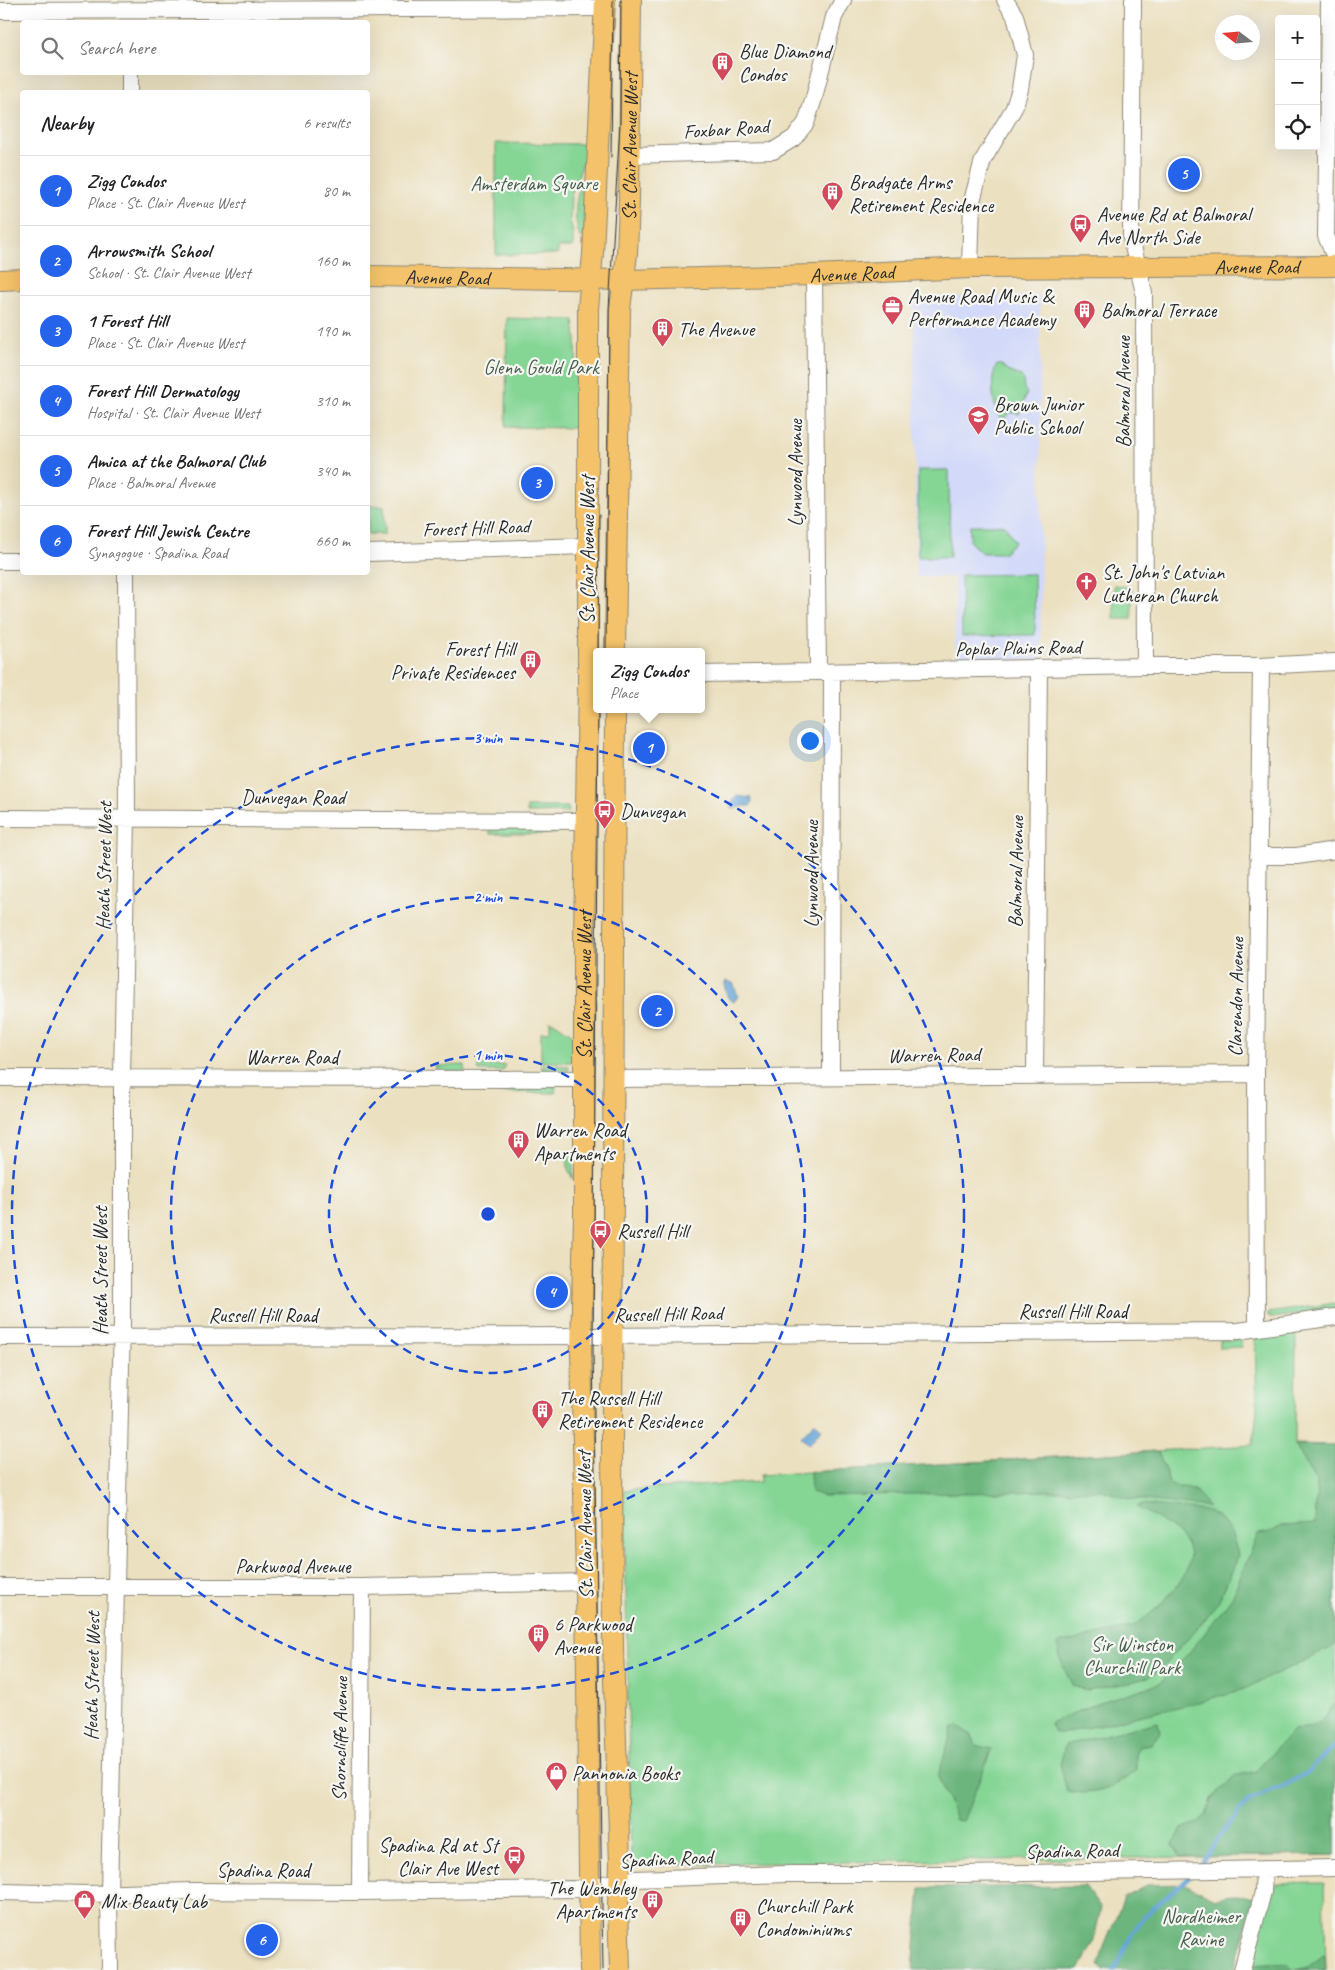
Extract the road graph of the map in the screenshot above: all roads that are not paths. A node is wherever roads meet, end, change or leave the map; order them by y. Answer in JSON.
{"nodes":[{"id":1,"x":631,"y":0,"type":"edge"},
{"id":2,"x":843,"y":0,"type":"edge"},
{"id":3,"x":1005,"y":0,"type":"edge"},
{"id":4,"x":1133,"y":0,"type":"edge"},
{"id":5,"x":1329,"y":0,"type":"edge"},
{"id":6,"x":605,"y":4,"type":"edge"},
{"id":7,"x":0,"y":11,"type":"edge"},
{"id":8,"x":130,"y":11,"type":"edge"},
{"id":9,"x":130,"y":75,"type":"edge"},
{"id":10,"x":130,"y":90,"type":"edge"},
{"id":11,"x":630,"y":155,"type":"junction"},
{"id":12,"x":1335,"y":257,"type":"edge"},
{"id":13,"x":1335,"y":266,"type":"edge"},
{"id":14,"x":970,"y":268,"type":"junction"},
{"id":15,"x":1138,"y":268,"type":"junction"},
{"id":16,"x":814,"y":275,"type":"junction"},
{"id":17,"x":370,"y":276,"type":"edge"},
{"id":18,"x":20,"y":279,"type":"edge"},
{"id":19,"x":0,"y":280,"type":"edge"},
{"id":20,"x":590,"y":280,"type":"junction"},
{"id":21,"x":623,"y":280,"type":"junction"},
{"id":22,"x":586,"y":546,"type":"junction"},
{"id":23,"x":370,"y":553,"type":"edge"},
{"id":24,"x":0,"y":561,"type":"edge"},
{"id":25,"x":20,"y":561,"type":"edge"},
{"id":26,"x":126,"y":575,"type":"edge"},
{"id":27,"x":616,"y":648,"type":"edge"},
{"id":28,"x":1335,"y":662,"type":"edge"},
{"id":29,"x":1145,"y":666,"type":"junction"},
{"id":30,"x":1261,"y":666,"type":"junction"},
{"id":31,"x":1039,"y":669,"type":"junction"},
{"id":32,"x":825,"y":671,"type":"junction"},
{"id":33,"x":705,"y":674,"type":"edge"},
{"id":34,"x":615,"y":713,"type":"edge"},
{"id":35,"x":0,"y":818,"type":"edge"},
{"id":36,"x":127,"y":818,"type":"junction"},
{"id":37,"x":586,"y":821,"type":"junction"},
{"id":38,"x":1335,"y":850,"type":"edge"},
{"id":39,"x":1258,"y":856,"type":"junction"},
{"id":40,"x":584,"y":915,"type":"junction"},
{"id":41,"x":616,"y":916,"type":"junction"},
{"id":42,"x":1256,"y":1074,"type":"junction"},
{"id":43,"x":1035,"y":1075,"type":"junction"},
{"id":44,"x":0,"y":1078,"type":"edge"},
{"id":45,"x":122,"y":1078,"type":"junction"},
{"id":46,"x":613,"y":1078,"type":"junction"},
{"id":47,"x":831,"y":1078,"type":"junction"},
{"id":48,"x":584,"y":1079,"type":"junction"},
{"id":49,"x":1335,"y":1317,"type":"edge"},
{"id":50,"x":1257,"y":1328,"type":"junction"},
{"id":51,"x":581,"y":1336,"type":"junction"},
{"id":52,"x":613,"y":1336,"type":"junction"},
{"id":53,"x":0,"y":1337,"type":"edge"},
{"id":54,"x":121,"y":1337,"type":"junction"},
{"id":55,"x":586,"y":1582,"type":"junction"},
{"id":56,"x":0,"y":1587,"type":"edge"},
{"id":57,"x":116,"y":1587,"type":"junction"},
{"id":58,"x":362,"y":1588,"type":"junction"},
{"id":59,"x":1335,"y":1868,"type":"edge"},
{"id":60,"x":1264,"y":1869,"type":"junction"},
{"id":61,"x":620,"y":1882,"type":"junction"},
{"id":62,"x":589,"y":1886,"type":"junction"},
{"id":63,"x":0,"y":1892,"type":"edge"},
{"id":64,"x":360,"y":1892,"type":"junction"},
{"id":65,"x":109,"y":1894,"type":"junction"},
{"id":66,"x":110,"y":1970,"type":"edge"},
{"id":67,"x":590,"y":1970,"type":"edge"},
{"id":68,"x":620,"y":1970,"type":"edge"},
{"id":69,"x":1242,"y":1970,"type":"edge"}],
"edges":[{"from":1,"to":11,"type":"main road","name":"St. Clair Avenue West"},
{"from":2,"to":11,"type":"street","name":"Foxbar Road"},
{"from":3,"to":14,"type":"street"},
{"from":4,"to":15,"type":"street","name":"Balmoral Avenue"},
{"from":5,"to":12,"type":"street"},
{"from":6,"to":8,"type":"street"},
{"from":6,"to":20,"type":"main road","name":"St. Clair Avenue West"},
{"from":7,"to":8,"type":"street"},
{"from":9,"to":10,"type":"street"},
{"from":11,"to":21,"type":"main road","name":"St. Clair Avenue West"},
{"from":13,"to":15,"type":"main road","name":"Avenue Road"},
{"from":14,"to":15,"type":"main road","name":"Avenue Road"},
{"from":14,"to":16,"type":"main road","name":"Avenue Road"},
{"from":15,"to":29,"type":"street","name":"Balmoral Avenue"},
{"from":16,"to":21,"type":"main road","name":"Avenue Road"},
{"from":16,"to":32,"type":"street","name":"Lynwood Avenue"},
{"from":17,"to":20,"type":"main road","name":"Avenue Road"},
{"from":18,"to":19,"type":"main road"},
{"from":20,"to":21,"type":"main road","name":"Avenue Road"},
{"from":20,"to":22,"type":"main road","name":"St. Clair Avenue West"},
{"from":21,"to":27,"type":"main road","name":"St. Clair Avenue West"},
{"from":22,"to":23,"type":"street","name":"Forest Hill Road"},
{"from":22,"to":37,"type":"main road","name":"St. Clair Avenue West"},
{"from":24,"to":25,"type":"street"},
{"from":26,"to":36,"type":"street","name":"Heath Street West"},
{"from":28,"to":30,"type":"street","name":"Poplar Plains Road"},
{"from":29,"to":30,"type":"street","name":"Poplar Plains Road"},
{"from":29,"to":31,"type":"street","name":"Poplar Plains Road"},
{"from":30,"to":39,"type":"street","name":"Clarendon Avenue"},
{"from":31,"to":32,"type":"street","name":"Poplar Plains Road"},
{"from":31,"to":43,"type":"street","name":"Balmoral Avenue"},
{"from":32,"to":33,"type":"street","name":"Poplar Plains Road"},
{"from":32,"to":47,"type":"street","name":"Lynwood Avenue"},
{"from":34,"to":41,"type":"main road","name":"St. Clair Avenue West"},
{"from":35,"to":36,"type":"street","name":"Dunvegan Road"},
{"from":36,"to":37,"type":"street","name":"Dunvegan Road"},
{"from":36,"to":45,"type":"street","name":"Heath Street West"},
{"from":37,"to":40,"type":"main road","name":"St. Clair Avenue West"},
{"from":38,"to":39,"type":"street"},
{"from":39,"to":42,"type":"street","name":"Clarendon Avenue"},
{"from":40,"to":41,"type":"main road"},
{"from":40,"to":48,"type":"main road","name":"St. Clair Avenue West"},
{"from":41,"to":46,"type":"main road","name":"St. Clair Avenue West"},
{"from":42,"to":43,"type":"street","name":"Warren Road"},
{"from":42,"to":50,"type":"street","name":"Clarendon Avenue"},
{"from":43,"to":47,"type":"street","name":"Warren Road"},
{"from":44,"to":45,"type":"street","name":"Warren Road"},
{"from":45,"to":48,"type":"street","name":"Warren Road"},
{"from":45,"to":54,"type":"street","name":"Heath Street West"},
{"from":46,"to":47,"type":"street","name":"Warren Road"},
{"from":46,"to":52,"type":"main road","name":"St. Clair Avenue West"},
{"from":48,"to":51,"type":"main road","name":"St. Clair Avenue West"},
{"from":49,"to":50,"type":"street","name":"Russell Hill Road"},
{"from":50,"to":52,"type":"street","name":"Russell Hill Road"},
{"from":51,"to":52,"type":"street","name":"Russell Hill Road"},
{"from":51,"to":54,"type":"street","name":"Russell Hill Road"},
{"from":51,"to":55,"type":"main road","name":"St. Clair Avenue West"},
{"from":52,"to":61,"type":"main road","name":"St. Clair Avenue West"},
{"from":53,"to":54,"type":"street","name":"Russell Hill Road"},
{"from":54,"to":57,"type":"street","name":"Heath Street West"},
{"from":55,"to":58,"type":"street","name":"Parkwood Avenue"},
{"from":55,"to":62,"type":"main road","name":"St. Clair Avenue West"},
{"from":56,"to":57,"type":"street","name":"Parkwood Avenue"},
{"from":57,"to":58,"type":"street","name":"Parkwood Avenue"},
{"from":57,"to":65,"type":"street","name":"Heath Street West"},
{"from":58,"to":64,"type":"street","name":"Shorncliffe Avenue"},
{"from":59,"to":60,"type":"street","name":"Spadina Road"},
{"from":60,"to":61,"type":"street","name":"Spadina Road"},
{"from":60,"to":69,"type":"street"},
{"from":61,"to":62,"type":"street","name":"Spadina Road"},
{"from":61,"to":68,"type":"main road","name":"St. Clair Avenue West"},
{"from":62,"to":64,"type":"street","name":"Spadina Road"},
{"from":62,"to":67,"type":"main road","name":"St. Clair Avenue West"},
{"from":63,"to":65,"type":"street","name":"Spadina Road"},
{"from":64,"to":65,"type":"street","name":"Spadina Road"},
{"from":65,"to":66,"type":"street","name":"Heath Street West"}]}
